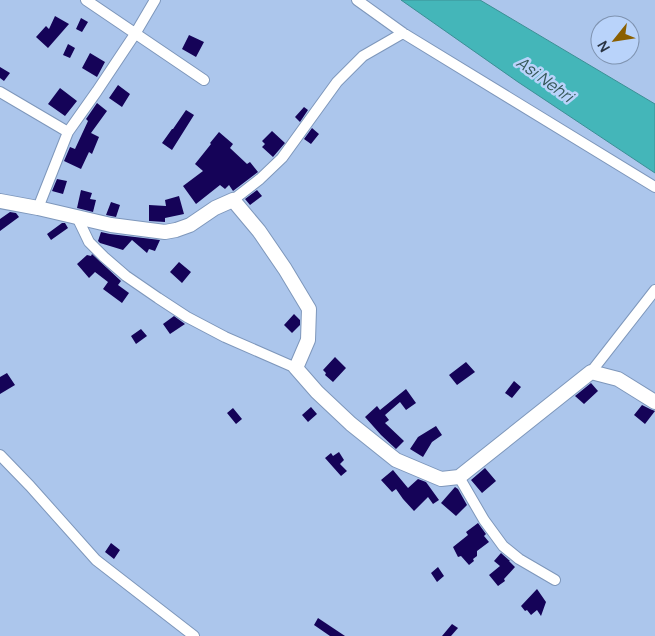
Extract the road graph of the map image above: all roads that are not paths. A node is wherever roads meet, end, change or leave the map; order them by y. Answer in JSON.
{"nodes":[{"id":1,"x":86,"y":0,"type":"edge"},
{"id":2,"x":155,"y":0,"type":"edge"},
{"id":3,"x":357,"y":0,"type":"edge"},
{"id":4,"x":402,"y":33,"type":"junction"},
{"id":5,"x":135,"y":34,"type":"junction"},
{"id":6,"x":204,"y":80,"type":"dead end"},
{"id":7,"x":0,"y":92,"type":"edge"},
{"id":8,"x":68,"y":132,"type":"junction"},
{"id":9,"x":655,"y":186,"type":"edge"},
{"id":10,"x":233,"y":200,"type":"junction"},
{"id":11,"x":0,"y":201,"type":"edge"},
{"id":12,"x":38,"y":208,"type":"junction"},
{"id":13,"x":77,"y":217,"type":"junction"},
{"id":14,"x":655,"y":290,"type":"edge"},
{"id":15,"x":296,"y":368,"type":"junction"},
{"id":16,"x":591,"y":372,"type":"junction"},
{"id":17,"x":655,"y":402,"type":"edge"},
{"id":18,"x":0,"y":456,"type":"edge"},
{"id":19,"x":459,"y":477,"type":"junction"},
{"id":20,"x":555,"y":580,"type":"dead end"},
{"id":21,"x":194,"y":636,"type":"edge"}],
"edges":[{"from":1,"to":5,"type":"street"},
{"from":2,"to":5,"type":"street"},
{"from":3,"to":4,"type":"street"},
{"from":4,"to":9,"type":"street"},
{"from":4,"to":10,"type":"street"},
{"from":5,"to":6,"type":"street"},
{"from":5,"to":8,"type":"street"},
{"from":7,"to":8,"type":"street"},
{"from":8,"to":12,"type":"street"},
{"from":10,"to":13,"type":"street"},
{"from":10,"to":15,"type":"street"},
{"from":11,"to":12,"type":"street"},
{"from":12,"to":13,"type":"street"},
{"from":13,"to":15,"type":"street"},
{"from":14,"to":16,"type":"street"},
{"from":15,"to":19,"type":"street"},
{"from":16,"to":17,"type":"street"},
{"from":16,"to":19,"type":"street"},
{"from":18,"to":21,"type":"street"},
{"from":19,"to":20,"type":"street"}]}
